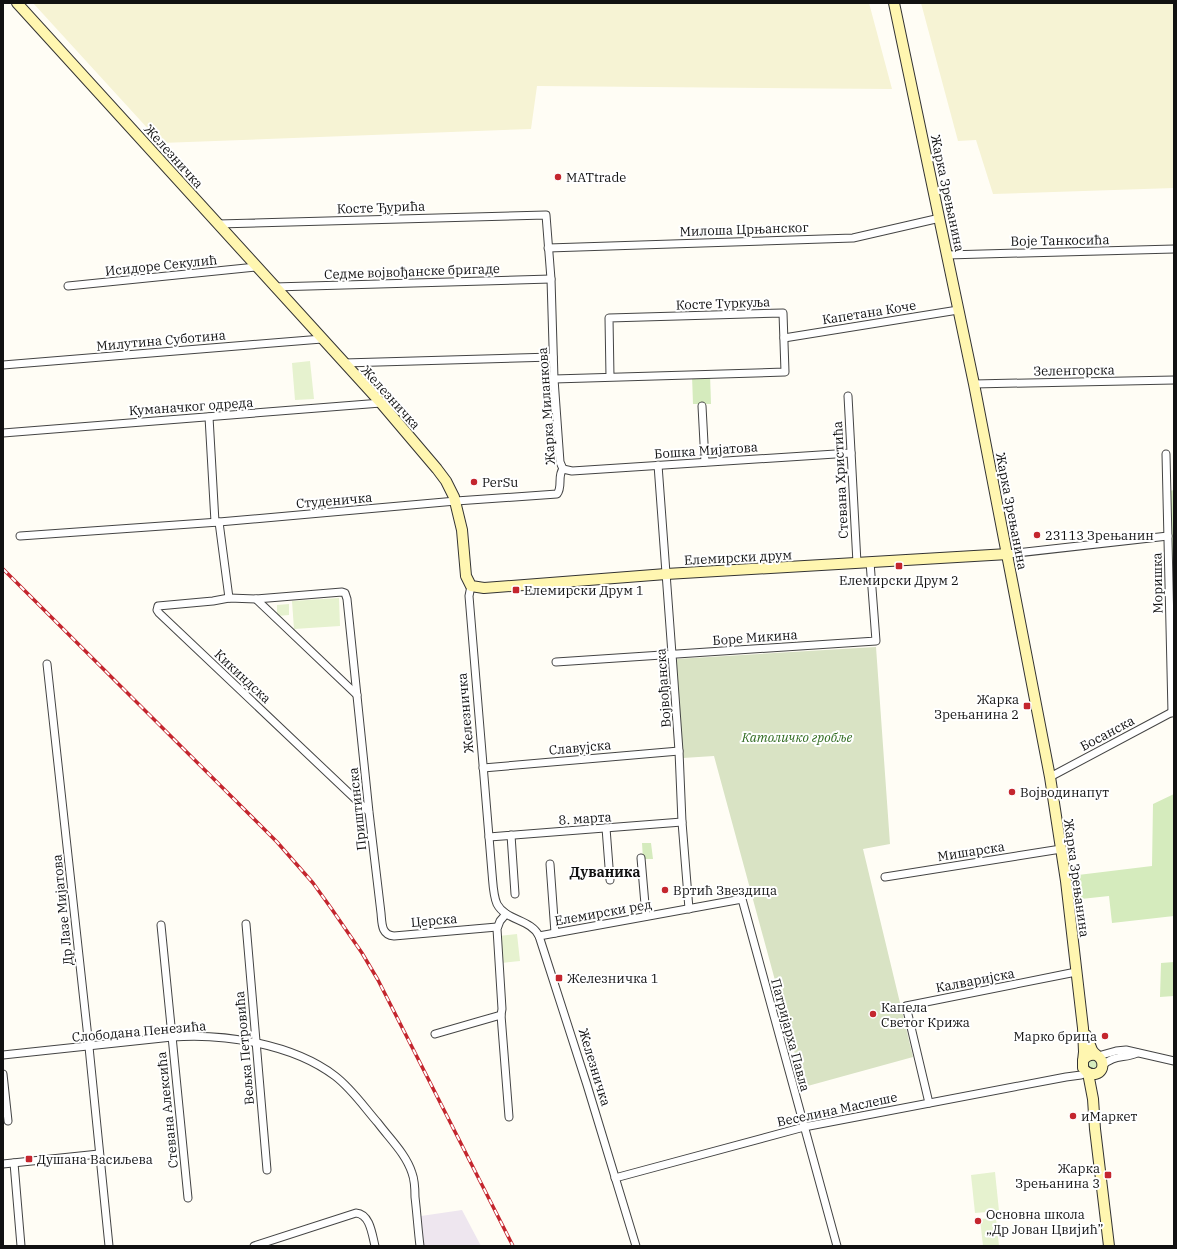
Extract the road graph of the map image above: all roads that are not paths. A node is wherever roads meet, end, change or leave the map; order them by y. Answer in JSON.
{"nodes":[{"id":1,"x":17,"y":3,"type":"edge"},
{"id":2,"x":894,"y":3,"type":"edge"},
{"id":3,"x":546,"y":215,"type":"joint"},
{"id":4,"x":940,"y":218,"type":"junction"},
{"id":5,"x":218,"y":224,"type":"junction"},
{"id":6,"x":548,"y":248,"type":"junction"},
{"id":7,"x":1174,"y":249,"type":"edge"},
{"id":8,"x":947,"y":255,"type":"junction"},
{"id":9,"x":256,"y":267,"type":"junction"},
{"id":10,"x":551,"y":279,"type":"junction"},
{"id":11,"x":68,"y":286,"type":"dead end"},
{"id":12,"x":274,"y":287,"type":"junction"},
{"id":13,"x":958,"y":310,"type":"junction"},
{"id":14,"x":784,"y":338,"type":"junction"},
{"id":15,"x":322,"y":339,"type":"junction"},
{"id":16,"x":554,"y":357,"type":"junction"},
{"id":17,"x":344,"y":363,"type":"junction"},
{"id":18,"x":3,"y":365,"type":"edge"},
{"id":19,"x":610,"y":377,"type":"junction"},
{"id":20,"x":554,"y":379,"type":"junction"},
{"id":21,"x":1174,"y":380,"type":"edge"},
{"id":22,"x":974,"y":384,"type":"junction"},
{"id":23,"x":848,"y":396,"type":"dead end"},
{"id":24,"x":380,"y":403,"type":"junction"},
{"id":25,"x":702,"y":406,"type":"dead end"},
{"id":26,"x":209,"y":417,"type":"junction"},
{"id":27,"x":3,"y":433,"type":"edge"},
{"id":28,"x":851,"y":453,"type":"junction"},
{"id":29,"x":1166,"y":454,"type":"dead end"},
{"id":30,"x":705,"y":462,"type":"junction"},
{"id":31,"x":658,"y":465,"type":"junction"},
{"id":32,"x":563,"y":469,"type":"junction"},
{"id":33,"x":456,"y":501,"type":"junction"},
{"id":34,"x":217,"y":522,"type":"junction"},
{"id":35,"x":20,"y":536,"type":"dead end"},
{"id":36,"x":1168,"y":536,"type":"junction"},
{"id":37,"x":1008,"y":554,"type":"junction"},
{"id":38,"x":870,"y":562,"type":"junction"},
{"id":39,"x":857,"y":563,"type":"junction"},
{"id":40,"x":666,"y":574,"type":"junction"},
{"id":41,"x":471,"y":586,"type":"junction"},
{"id":42,"x":229,"y":598,"type":"junction"},
{"id":43,"x":256,"y":599,"type":"junction"},
{"id":44,"x":672,"y":654,"type":"junction"},
{"id":45,"x":556,"y":662,"type":"dead end"},
{"id":46,"x":47,"y":664,"type":"dead end"},
{"id":47,"x":357,"y":695,"type":"junction"},
{"id":48,"x":1173,"y":712,"type":"edge"},
{"id":49,"x":679,"y":751,"type":"junction"},
{"id":50,"x":483,"y":768,"type":"junction"},
{"id":51,"x":1050,"y":777,"type":"junction"},
{"id":52,"x":369,"y":812,"type":"junction"},
{"id":53,"x":682,"y":822,"type":"junction"},
{"id":54,"x":606,"y":828,"type":"junction"},
{"id":55,"x":510,"y":835,"type":"junction"},
{"id":56,"x":489,"y":837,"type":"junction"},
{"id":57,"x":1061,"y":849,"type":"junction"},
{"id":58,"x":641,"y":858,"type":"dead end"},
{"id":59,"x":550,"y":864,"type":"dead end"},
{"id":60,"x":885,"y":877,"type":"dead end"},
{"id":61,"x":610,"y":880,"type":"dead end"},
{"id":62,"x":515,"y":894,"type":"dead end"},
{"id":63,"x":742,"y":899,"type":"joint"},
{"id":64,"x":689,"y":908,"type":"junction"},
{"id":65,"x":506,"y":914,"type":"junction"},
{"id":66,"x":646,"y":916,"type":"junction"},
{"id":67,"x":382,"y":921,"type":"joint"},
{"id":68,"x":246,"y":924,"type":"dead end"},
{"id":69,"x":161,"y":925,"type":"dead end"},
{"id":70,"x":497,"y":927,"type":"junction"},
{"id":71,"x":555,"y":933,"type":"junction"},
{"id":72,"x":539,"y":936,"type":"junction"},
{"id":73,"x":1076,"y":972,"type":"junction"},
{"id":74,"x":501,"y":1015,"type":"junction"},
{"id":75,"x":1083,"y":1028,"type":"junction"},
{"id":76,"x":435,"y":1034,"type":"dead end"},
{"id":77,"x":172,"y":1037,"type":"junction"},
{"id":78,"x":256,"y":1043,"type":"junction"},
{"id":79,"x":89,"y":1047,"type":"junction"},
{"id":80,"x":1137,"y":1053,"type":"junction"},
{"id":81,"x":3,"y":1054,"type":"edge"},
{"id":82,"x":1174,"y":1061,"type":"edge"},
{"id":83,"x":1099,"y":1062,"type":"junction"},
{"id":84,"x":1085,"y":1068,"type":"junction"},
{"id":85,"x":3,"y":1074,"type":"edge"},
{"id":86,"x":1093,"y":1099,"type":"junction"},
{"id":87,"x":929,"y":1102,"type":"junction"},
{"id":88,"x":509,"y":1117,"type":"dead end"},
{"id":89,"x":8,"y":1121,"type":"dead end"},
{"id":90,"x":804,"y":1127,"type":"junction"},
{"id":91,"x":99,"y":1154,"type":"junction"},
{"id":92,"x":14,"y":1163,"type":"junction"},
{"id":93,"x":3,"y":1164,"type":"edge"},
{"id":94,"x":267,"y":1170,"type":"dead end"},
{"id":95,"x":615,"y":1178,"type":"junction"},
{"id":96,"x":188,"y":1198,"type":"dead end"},
{"id":97,"x":22,"y":1246,"type":"edge"},
{"id":98,"x":109,"y":1246,"type":"edge"},
{"id":99,"x":254,"y":1246,"type":"edge"},
{"id":100,"x":375,"y":1246,"type":"edge"},
{"id":101,"x":420,"y":1246,"type":"edge"},
{"id":102,"x":636,"y":1246,"type":"edge"},
{"id":103,"x":837,"y":1246,"type":"edge"},
{"id":104,"x":1109,"y":1246,"type":"edge"}],
"edges":[{"from":1,"to":5,"type":"main road","name":"Железничка"},
{"from":2,"to":4,"type":"main road","name":"Жарка Зрењанина"},
{"from":3,"to":5,"type":"street","name":"Косте Ђурића"},
{"from":3,"to":6,"type":"street","name":"Жарка Миланкова"},
{"from":4,"to":6,"type":"street","name":"Милоша Црњанског"},
{"from":4,"to":8,"type":"main road","name":"Жарка Зрењанина"},
{"from":5,"to":9,"type":"main road","name":"Железничка"},
{"from":6,"to":10,"type":"street","name":"Жарка Миланкова"},
{"from":7,"to":8,"type":"street","name":"Воје Танкосића"},
{"from":8,"to":13,"type":"main road","name":"Жарка Зрењанина"},
{"from":9,"to":11,"type":"street","name":"Исидоре Секулић"},
{"from":9,"to":12,"type":"main road","name":"Железничка"},
{"from":10,"to":12,"type":"street","name":"Седме војвођанске бригаде"},
{"from":10,"to":16,"type":"street","name":"Жарка Миланкова"},
{"from":12,"to":15,"type":"main road","name":"Железничка"},
{"from":13,"to":14,"type":"street","name":"Капетана Коче"},
{"from":13,"to":22,"type":"main road","name":"Жарка Зрењанина"},
{"from":14,"to":19,"type":"street","name":"Косте Туркуља"},
{"from":14,"to":19,"type":"street","name":"Косте Туркуља"},
{"from":15,"to":17,"type":"main road","name":"Железничка"},
{"from":15,"to":18,"type":"street","name":"Милутина Суботина"},
{"from":16,"to":17,"type":"street"},
{"from":16,"to":20,"type":"street","name":"Жарка Миланкова"},
{"from":17,"to":24,"type":"main road","name":"Железничка"},
{"from":19,"to":20,"type":"street","name":"Косте Туркуља"},
{"from":20,"to":32,"type":"street","name":"Жарка Миланкова"},
{"from":21,"to":22,"type":"street","name":"Зеленгорска"},
{"from":22,"to":37,"type":"main road","name":"Жарка Зрењанина"},
{"from":23,"to":28,"type":"street","name":"Стевана Христића"},
{"from":24,"to":26,"type":"street","name":"Куманачког одреда"},
{"from":24,"to":33,"type":"main road","name":"Железничка"},
{"from":25,"to":30,"type":"street"},
{"from":26,"to":27,"type":"street","name":"Куманачког одреда"},
{"from":26,"to":34,"type":"street"},
{"from":28,"to":30,"type":"street","name":"Бошка Мијатова"},
{"from":28,"to":39,"type":"street","name":"Стевана Христића"},
{"from":29,"to":36,"type":"street","name":"Моришка"},
{"from":30,"to":31,"type":"street","name":"Бошка Мијатова"},
{"from":31,"to":32,"type":"street","name":"Бошка Мијатова"},
{"from":31,"to":40,"type":"street","name":"Војвођанска"},
{"from":32,"to":33,"type":"street","name":"Жарка Миланкова"},
{"from":33,"to":34,"type":"street","name":"Студеничка"},
{"from":33,"to":41,"type":"main road","name":"Железничка"},
{"from":34,"to":35,"type":"street","name":"Студеничка"},
{"from":34,"to":42,"type":"street"},
{"from":36,"to":37,"type":"street"},
{"from":36,"to":48,"type":"street","name":"Моришка"},
{"from":37,"to":38,"type":"main road","name":"Елемирски друм"},
{"from":37,"to":51,"type":"main road","name":"Жарка Зрењанина"},
{"from":38,"to":39,"type":"main road","name":"Елемирски друм"},
{"from":38,"to":44,"type":"street","name":"Боре Микина"},
{"from":39,"to":40,"type":"main road","name":"Елемирски друм"},
{"from":40,"to":41,"type":"main road","name":"Елемирски друм"},
{"from":40,"to":44,"type":"street","name":"Војвођанска"},
{"from":41,"to":50,"type":"street","name":"Железничка"},
{"from":42,"to":43,"type":"street","name":"Приштинска"},
{"from":42,"to":52,"type":"street","name":"Кикиндска"},
{"from":43,"to":47,"type":"street"},
{"from":43,"to":47,"type":"street","name":"Приштинска"},
{"from":44,"to":45,"type":"street","name":"Боре Микина"},
{"from":44,"to":49,"type":"street","name":"Војвођанска"},
{"from":46,"to":79,"type":"street","name":"Др Лазе Мијатова"},
{"from":47,"to":52,"type":"street","name":"Приштинска"},
{"from":48,"to":51,"type":"street","name":"Босанска"},
{"from":49,"to":50,"type":"street","name":"Славујска"},
{"from":49,"to":53,"type":"street","name":"Војвођанска"},
{"from":50,"to":56,"type":"street","name":"Железничка"},
{"from":51,"to":57,"type":"main road","name":"Жарка Зрењанина"},
{"from":52,"to":67,"type":"street","name":"Приштинска"},
{"from":53,"to":54,"type":"street","name":"8. марта"},
{"from":53,"to":64,"type":"street","name":"Војвођанска"},
{"from":54,"to":55,"type":"street","name":"8. марта"},
{"from":54,"to":61,"type":"street"},
{"from":55,"to":56,"type":"street","name":"8. марта"},
{"from":55,"to":62,"type":"street"},
{"from":56,"to":65,"type":"street","name":"Железничка"},
{"from":57,"to":60,"type":"street","name":"Мишарска"},
{"from":57,"to":73,"type":"main road","name":"Жарка Зрењанина"},
{"from":58,"to":66,"type":"street"},
{"from":59,"to":71,"type":"street"},
{"from":63,"to":64,"type":"street","name":"Елемирски ред"},
{"from":63,"to":90,"type":"street","name":"Патријарха Павла"},
{"from":64,"to":66,"type":"street","name":"Елемирски ред"},
{"from":65,"to":70,"type":"street"},
{"from":65,"to":72,"type":"street","name":"Железничка"},
{"from":66,"to":71,"type":"street","name":"Елемирски ред"},
{"from":67,"to":70,"type":"street","name":"Церска"},
{"from":68,"to":78,"type":"street","name":"Вељка Петровића"},
{"from":69,"to":77,"type":"street","name":"Стевана Алексића"},
{"from":70,"to":74,"type":"street"},
{"from":71,"to":72,"type":"street","name":"Елемирски ред"},
{"from":72,"to":95,"type":"street","name":"Железничка"},
{"from":73,"to":75,"type":"main road","name":"Жарка Зрењанина"},
{"from":73,"to":87,"type":"street","name":"Калваријска"},
{"from":74,"to":76,"type":"street"},
{"from":74,"to":88,"type":"street"},
{"from":75,"to":83,"type":"main road","name":"Жарка Зрењанина"},
{"from":75,"to":84,"type":"main road","name":"Жарка Зрењанина"},
{"from":77,"to":78,"type":"street","name":"Слободана Пенезића"},
{"from":77,"to":79,"type":"street","name":"Слободана Пенезића"},
{"from":77,"to":96,"type":"street","name":"Стевана Алексића"},
{"from":78,"to":94,"type":"street","name":"Вељка Петровића"},
{"from":78,"to":101,"type":"street","name":"Слободана Пенезића"},
{"from":79,"to":81,"type":"street","name":"Слободана Пенезића"},
{"from":79,"to":91,"type":"street","name":"Др Лазе Мијатова"},
{"from":80,"to":82,"type":"street"},
{"from":80,"to":83,"type":"street"},
{"from":80,"to":83,"type":"street"},
{"from":83,"to":84,"type":"main road"},
{"from":83,"to":84,"type":"main road"},
{"from":83,"to":86,"type":"main road","name":"Жарка Зрењанина"},
{"from":84,"to":86,"type":"main road","name":"Жарка Зрењанина"},
{"from":84,"to":87,"type":"street","name":"Веселина Маслеше"},
{"from":85,"to":89,"type":"street"},
{"from":86,"to":104,"type":"main road","name":"Жарка Зрењанина"},
{"from":87,"to":90,"type":"street","name":"Веселина Маслеше"},
{"from":90,"to":95,"type":"street","name":"Веселина Маслеше"},
{"from":90,"to":103,"type":"street","name":"Патријарха Павла"},
{"from":91,"to":92,"type":"street"},
{"from":91,"to":98,"type":"street"},
{"from":92,"to":93,"type":"street"},
{"from":92,"to":97,"type":"street"},
{"from":95,"to":102,"type":"street","name":"Железничка"},
{"from":99,"to":100,"type":"street"}]}
